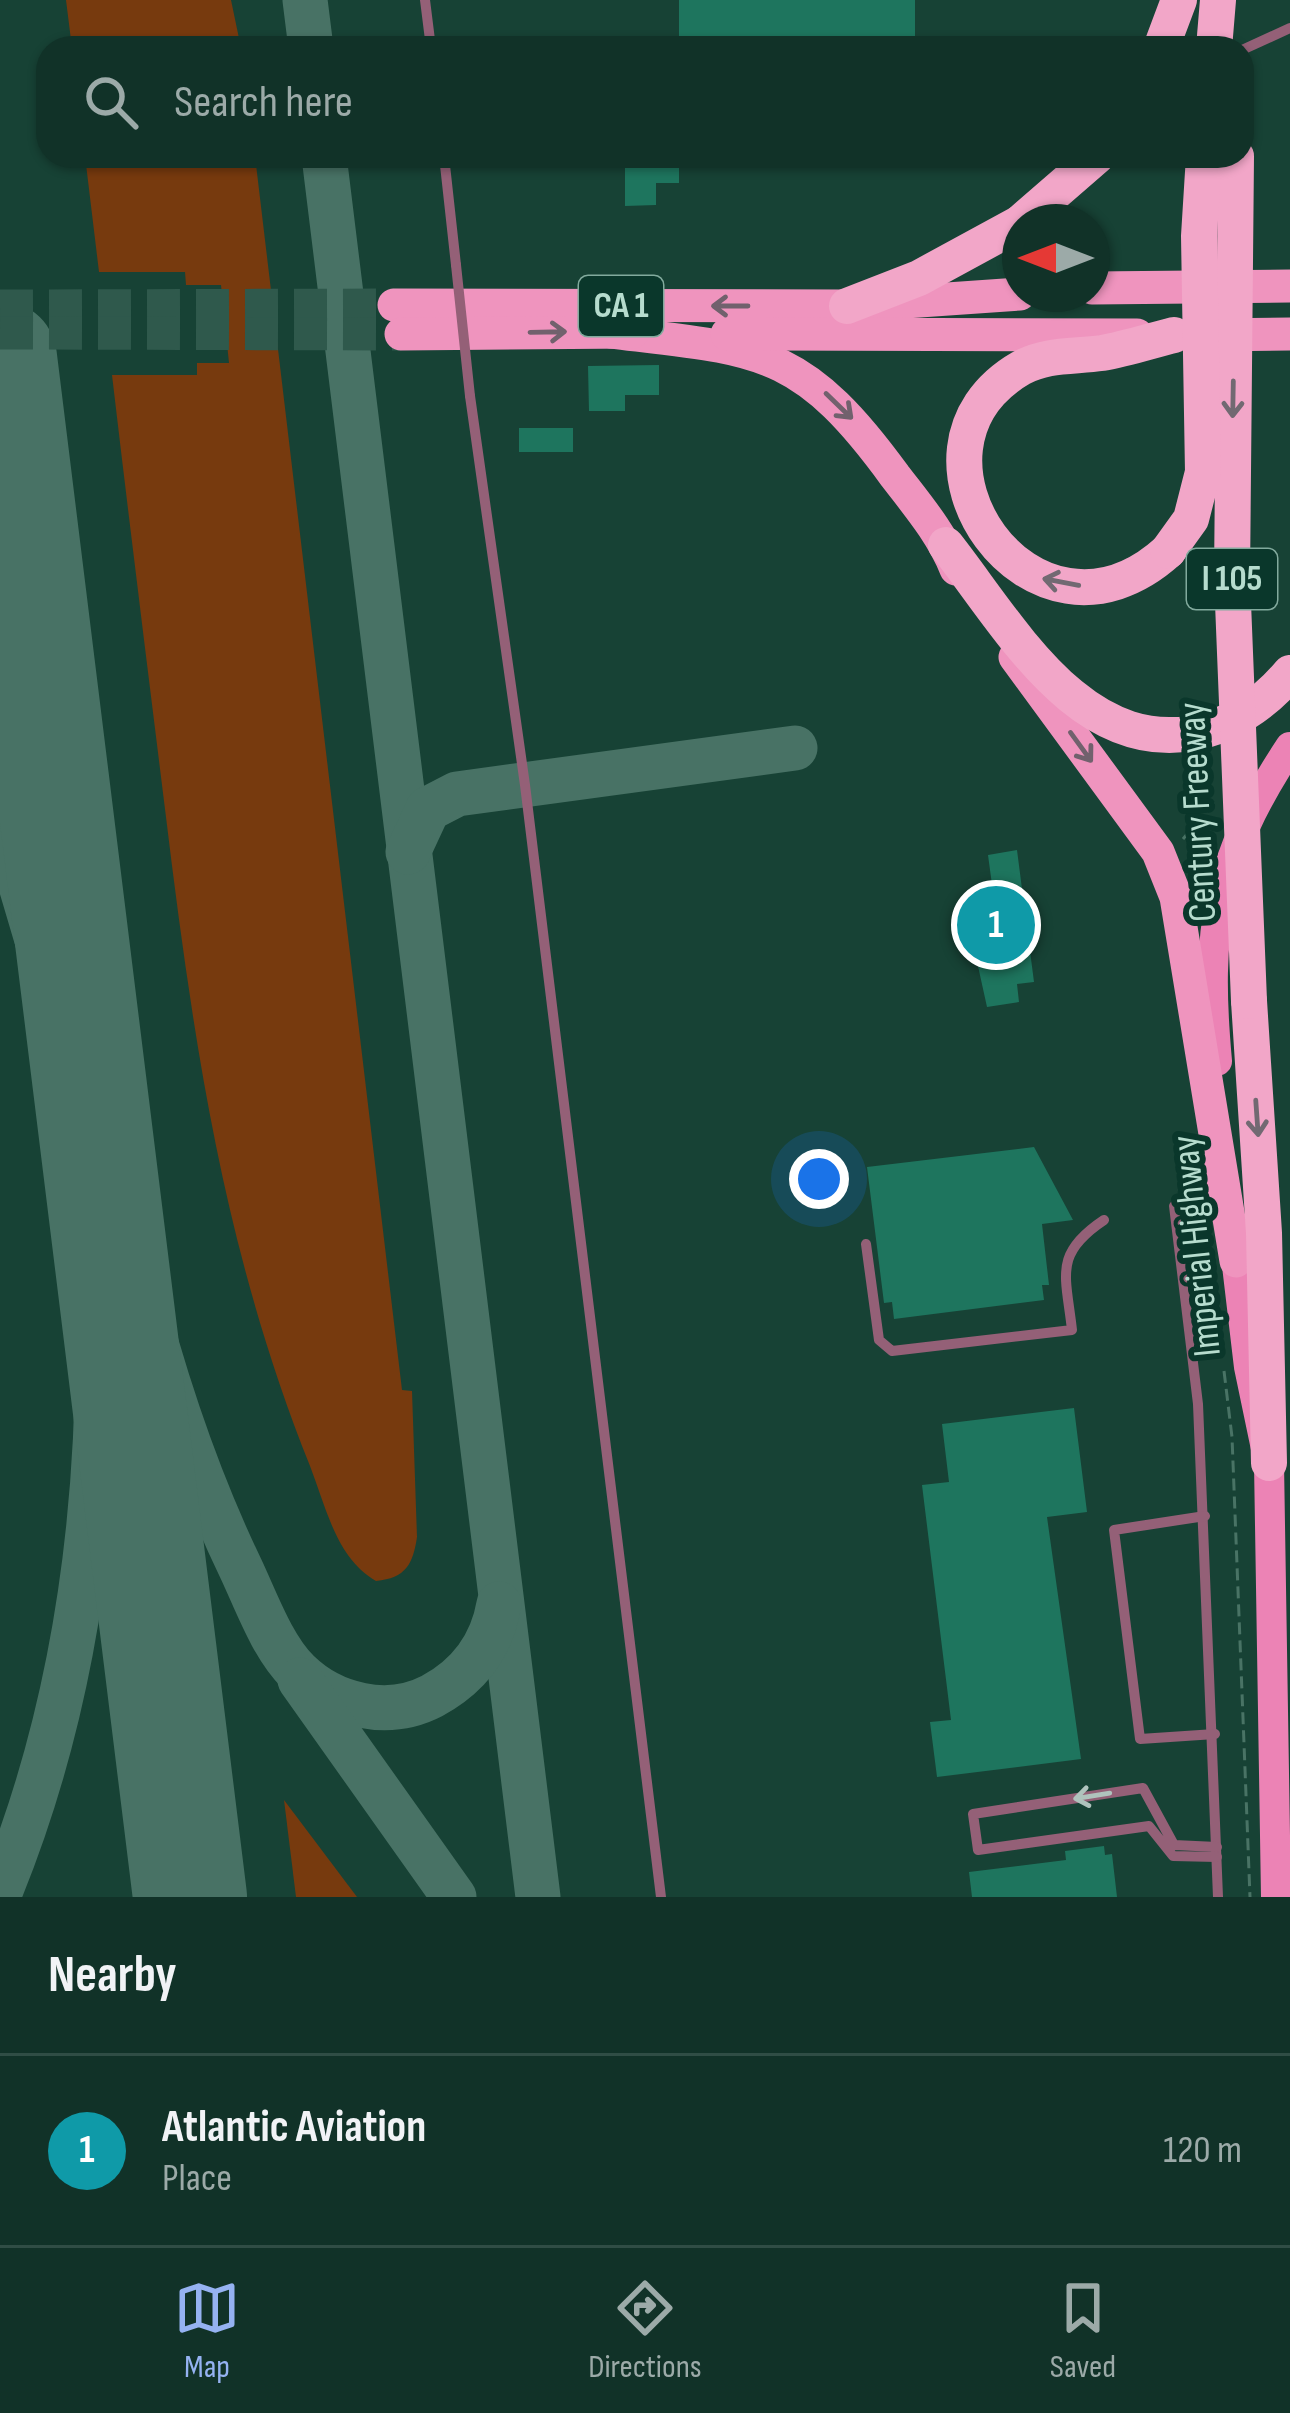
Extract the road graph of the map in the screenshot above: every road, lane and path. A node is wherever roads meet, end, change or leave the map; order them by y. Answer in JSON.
{"nodes":[{"id":1,"x":425,"y":0,"type":"edge"},
{"id":2,"x":1179,"y":0,"type":"edge"},
{"id":3,"x":1218,"y":0,"type":"edge"},
{"id":4,"x":1238,"y":0,"type":"edge"},
{"id":5,"x":1290,"y":28,"type":"edge"},
{"id":6,"x":430,"y":36,"type":"edge"},
{"id":7,"x":1166,"y":36,"type":"edge"},
{"id":8,"x":1236,"y":36,"type":"edge"},
{"id":9,"x":1240,"y":36,"type":"edge"},
{"id":10,"x":1254,"y":42,"type":"edge"},
{"id":11,"x":1290,"y":42,"type":"edge"},
{"id":12,"x":1254,"y":46,"type":"edge"},
{"id":13,"x":444,"y":168,"type":"edge"},
{"id":14,"x":1084,"y":168,"type":"edge"},
{"id":15,"x":1203,"y":168,"type":"edge"},
{"id":16,"x":1236,"y":168,"type":"edge"},
{"id":17,"x":1041,"y":204,"type":"edge"},
{"id":18,"x":1002,"y":232,"type":"edge"},
{"id":19,"x":1290,"y":286,"type":"edge"},
{"id":20,"x":1110,"y":288,"type":"edge"},
{"id":21,"x":1002,"y":294,"type":"edge"},
{"id":22,"x":847,"y":306,"type":"junction"},
{"id":23,"x":611,"y":332,"type":"junction"},
{"id":24,"x":1290,"y":334,"type":"edge"},
{"id":25,"x":1174,"y":335,"type":"junction"},
{"id":26,"x":946,"y":545,"type":"junction"},
{"id":27,"x":1290,"y":673,"type":"edge"},
{"id":28,"x":1290,"y":747,"type":"edge"},
{"id":29,"x":1174,"y":1206,"type":"dead end"},
{"id":30,"x":1104,"y":1220,"type":"dead end"},
{"id":31,"x":866,"y":1244,"type":"dead end"},
{"id":32,"x":1235,"y":1261,"type":"junction"},
{"id":33,"x":1222,"y":1353,"type":"dead end"},
{"id":34,"x":1269,"y":1463,"type":"junction"},
{"id":35,"x":1204,"y":1516,"type":"junction"},
{"id":36,"x":1214,"y":1734,"type":"junction"},
{"id":37,"x":1217,"y":1852,"type":"junction"},
{"id":38,"x":661,"y":1897,"type":"edge"},
{"id":39,"x":1218,"y":1897,"type":"edge"},
{"id":40,"x":1250,"y":1897,"type":"edge"},
{"id":41,"x":1276,"y":1897,"type":"edge"}],
"edges":[{"from":1,"to":6,"type":"lane"},
{"from":2,"to":7,"type":"highway"},
{"from":3,"to":8,"type":"highway"},
{"from":4,"to":9,"type":"highway"},
{"from":5,"to":10,"type":"lane"},
{"from":11,"to":12,"type":"lane"},
{"from":13,"to":38,"type":"lane","bridge":true},
{"from":14,"to":17,"type":"highway"},
{"from":15,"to":25,"type":"highway","one_way":true,"bridge":true},
{"from":16,"to":34,"type":"highway","name":"Century Freeway","number":"I 105","one_way":true,"bridge":true},
{"from":18,"to":22,"type":"highway"},
{"from":19,"to":20,"type":"highway"},
{"from":21,"to":22,"type":"highway","number":"CA 1"},
{"from":22,"to":23,"type":"highway","number":"CA 1","one_way":true},
{"from":23,"to":25,"type":"highway","number":"CA 1"},
{"from":23,"to":26,"type":"highway","one_way":true},
{"from":24,"to":25,"type":"highway","number":"CA 1"},
{"from":26,"to":27,"type":"highway"},
{"from":26,"to":32,"type":"highway","one_way":true},
{"from":28,"to":32,"type":"main road","name":"Imperial Highway"},
{"from":29,"to":35,"type":"lane"},
{"from":30,"to":31,"type":"lane"},
{"from":32,"to":34,"type":"main road","name":"Imperial Highway"},
{"from":33,"to":40,"type":"path"},
{"from":34,"to":41,"type":"main road","name":"Imperial Highway"},
{"from":35,"to":36,"type":"lane"},
{"from":35,"to":36,"type":"lane"},
{"from":36,"to":37,"type":"lane"},
{"from":37,"to":37,"type":"lane","one_way":true},
{"from":37,"to":39,"type":"lane"}]}
